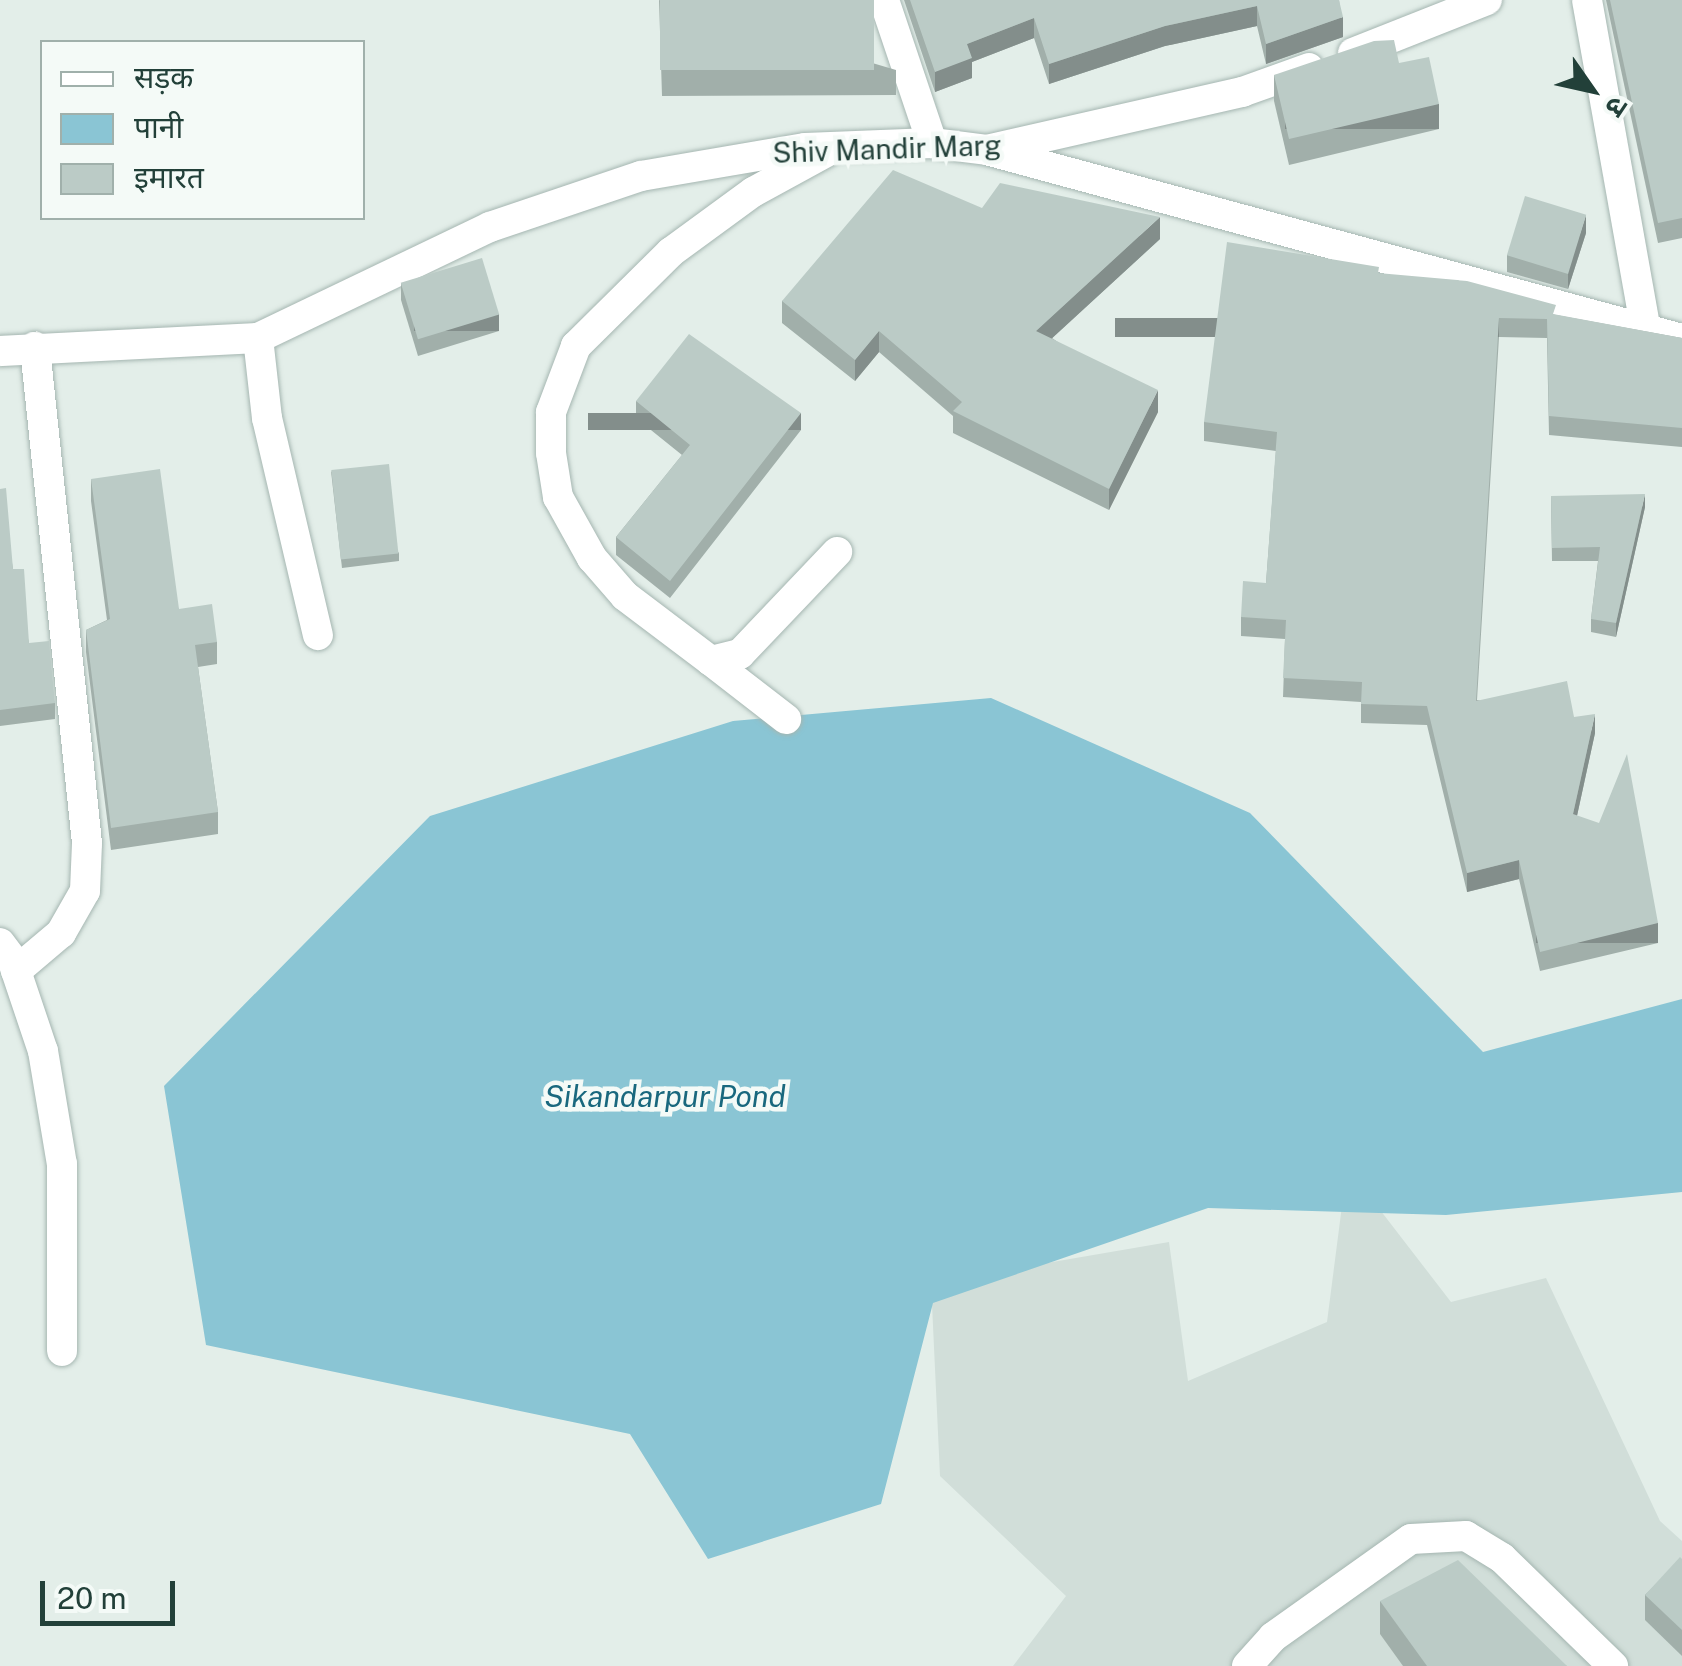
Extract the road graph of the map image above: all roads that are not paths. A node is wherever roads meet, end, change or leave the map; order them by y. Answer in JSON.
{"nodes":[{"id":1,"x":884,"y":0,"type":"edge"},
{"id":2,"x":1487,"y":0,"type":"edge"},
{"id":3,"x":1587,"y":0,"type":"edge"},
{"id":4,"x":932,"y":143,"type":"junction"},
{"id":5,"x":835,"y":148,"type":"junction"},
{"id":6,"x":987,"y":150,"type":"junction"},
{"id":7,"x":1645,"y":326,"type":"junction"},
{"id":8,"x":258,"y":338,"type":"junction"},
{"id":9,"x":1682,"y":340,"type":"edge"},
{"id":10,"x":36,"y":347,"type":"junction"},
{"id":11,"x":0,"y":351,"type":"edge"},
{"id":12,"x":837,"y":552,"type":"dead end"},
{"id":13,"x":318,"y":635,"type":"dead end"},
{"id":14,"x":711,"y":661,"type":"junction"},
{"id":15,"x":786,"y":719,"type":"dead end"},
{"id":16,"x":0,"y":943,"type":"edge"},
{"id":17,"x":16,"y":971,"type":"junction"},
{"id":18,"x":62,"y":1352,"type":"dead end"},
{"id":19,"x":1248,"y":1666,"type":"edge"},
{"id":20,"x":1614,"y":1666,"type":"edge"}],
"edges":[{"from":1,"to":4,"type":"street"},
{"from":2,"to":6,"type":"street","name":"Shiv Mandir Marg"},
{"from":3,"to":7,"type":"street"},
{"from":4,"to":5,"type":"street","name":"Shiv Mandir Marg"},
{"from":4,"to":6,"type":"street","name":"Shiv Mandir Marg"},
{"from":5,"to":8,"type":"street","name":"Shiv Mandir Marg"},
{"from":5,"to":14,"type":"street"},
{"from":6,"to":7,"type":"street"},
{"from":7,"to":9,"type":"street"},
{"from":8,"to":10,"type":"street","name":"Shiv Mandir Marg"},
{"from":8,"to":13,"type":"street"},
{"from":10,"to":11,"type":"street","name":"Shiv Mandir Marg"},
{"from":10,"to":17,"type":"street"},
{"from":12,"to":14,"type":"street"},
{"from":14,"to":15,"type":"street"},
{"from":16,"to":17,"type":"street"},
{"from":17,"to":18,"type":"street"},
{"from":19,"to":20,"type":"street"}]}
